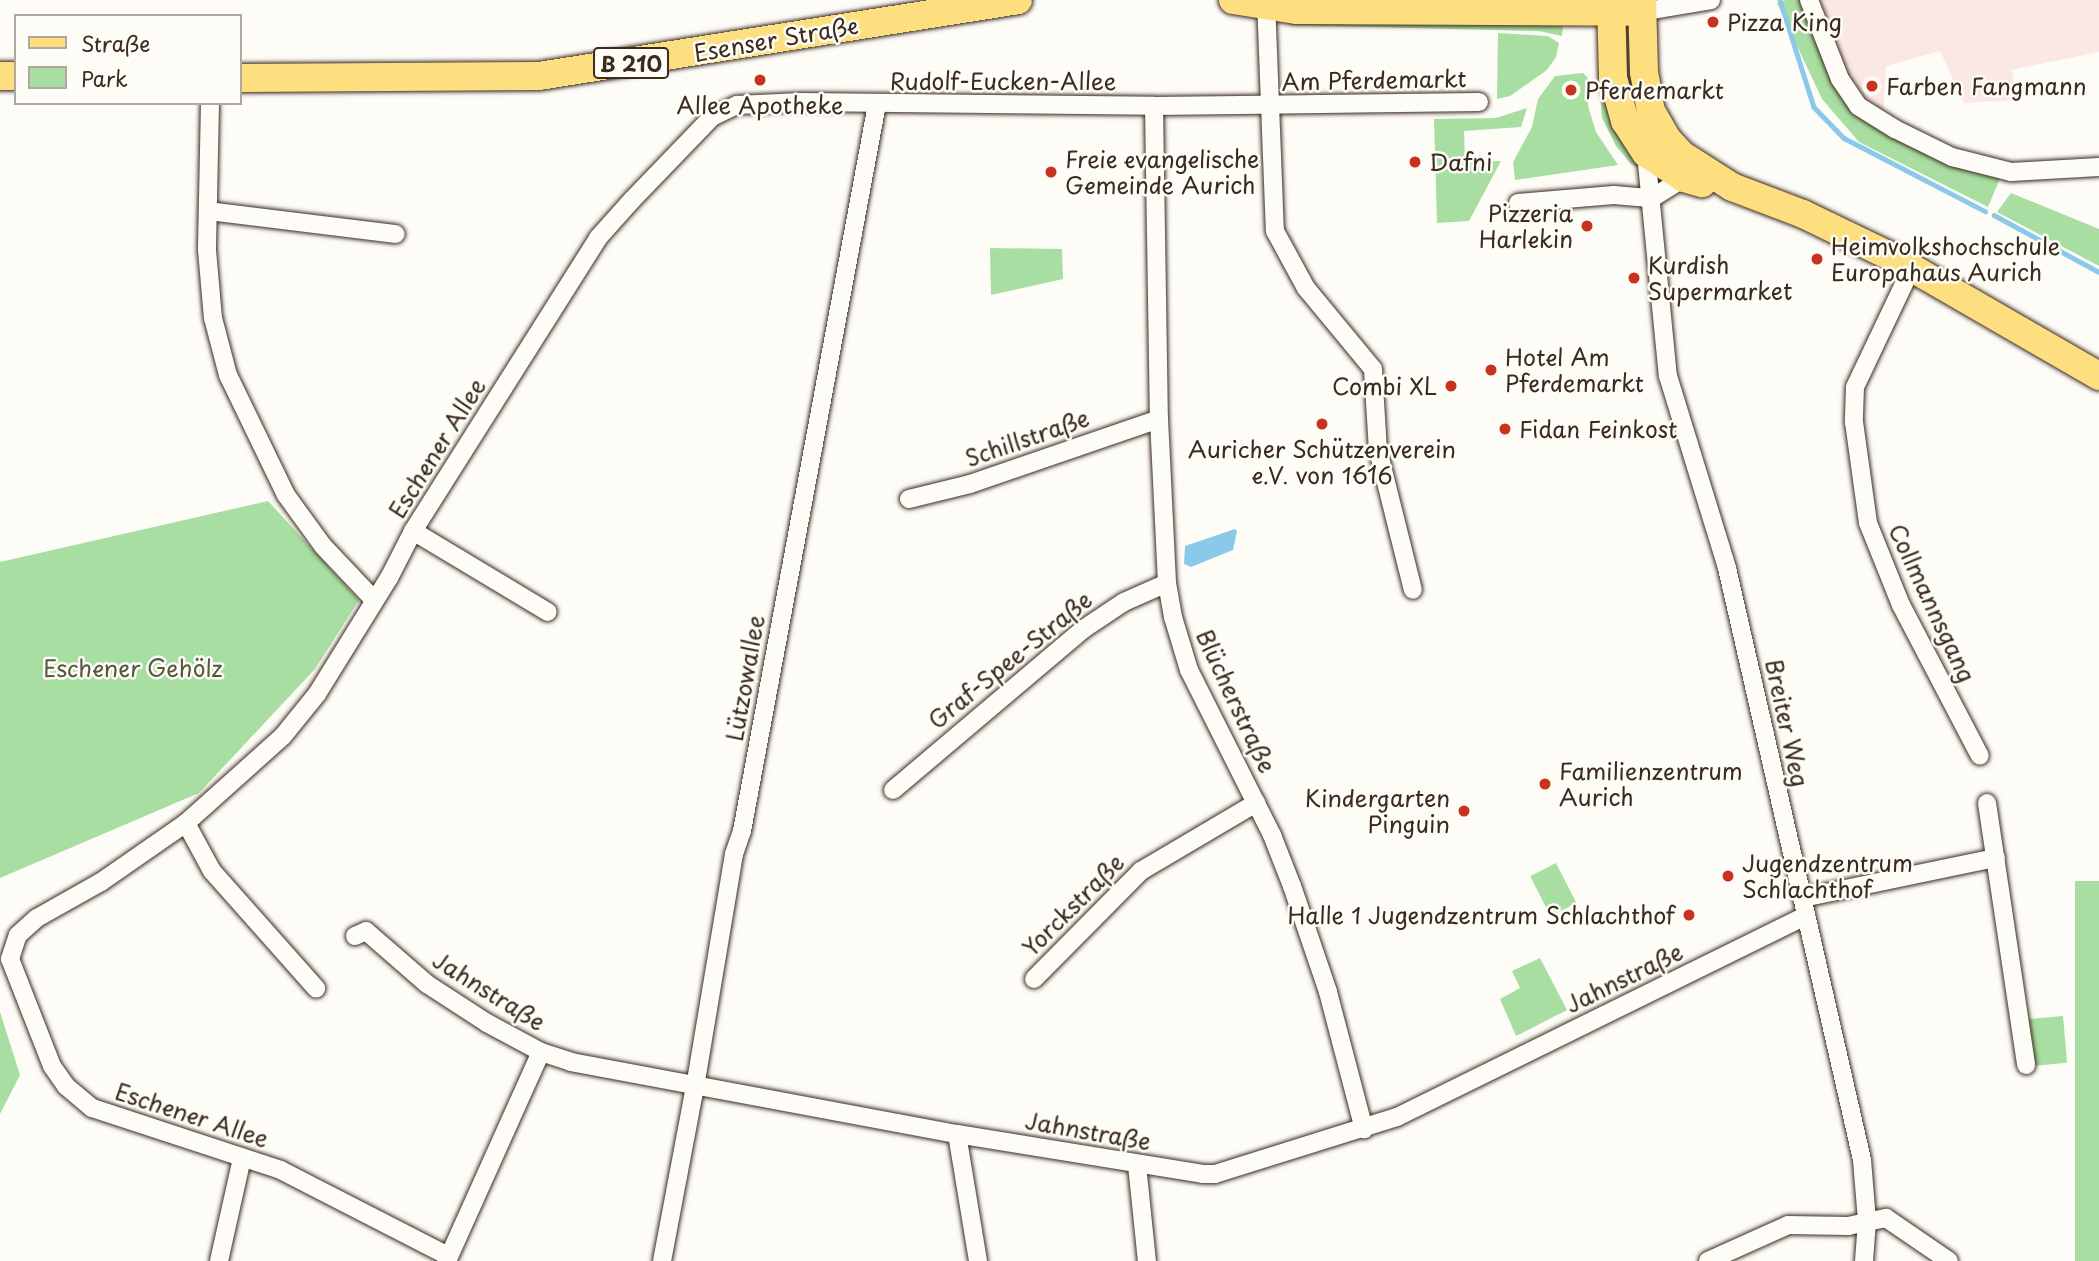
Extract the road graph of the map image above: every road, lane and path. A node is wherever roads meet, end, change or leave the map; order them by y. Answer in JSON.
{"nodes":[{"id":1,"x":1017,"y":0,"type":"edge"},
{"id":2,"x":1233,"y":0,"type":"edge"},
{"id":3,"x":1711,"y":0,"type":"edge"},
{"id":4,"x":1809,"y":0,"type":"edge"},
{"id":5,"x":1266,"y":3,"type":"edge"},
{"id":6,"x":1611,"y":6,"type":"edge"},
{"id":7,"x":1641,"y":6,"type":"edge"},
{"id":8,"x":242,"y":78,"type":"edge"},
{"id":9,"x":1479,"y":102,"type":"dead end"},
{"id":10,"x":877,"y":104,"type":"junction"},
{"id":11,"x":210,"y":105,"type":"edge"},
{"id":12,"x":737,"y":105,"type":"joint"},
{"id":13,"x":1154,"y":106,"type":"junction"},
{"id":14,"x":1269,"y":106,"type":"junction"},
{"id":15,"x":1646,"y":153,"type":"junction"},
{"id":16,"x":2099,"y":167,"type":"edge"},
{"id":17,"x":1684,"y":178,"type":"junction"},
{"id":18,"x":1732,"y":187,"type":"junction"},
{"id":19,"x":1652,"y":198,"type":"junction"},
{"id":20,"x":1518,"y":202,"type":"dead end"},
{"id":21,"x":208,"y":211,"type":"junction"},
{"id":22,"x":396,"y":234,"type":"dead end"},
{"id":23,"x":1912,"y":267,"type":"junction"},
{"id":24,"x":2099,"y":376,"type":"edge"},
{"id":25,"x":1159,"y":419,"type":"junction"},
{"id":26,"x":909,"y":499,"type":"dead end"},
{"id":27,"x":413,"y":531,"type":"junction"},
{"id":28,"x":1167,"y":583,"type":"junction"},
{"id":29,"x":1413,"y":590,"type":"dead end"},
{"id":30,"x":373,"y":600,"type":"junction"},
{"id":31,"x":548,"y":612,"type":"dead end"},
{"id":32,"x":1980,"y":756,"type":"dead end"},
{"id":33,"x":893,"y":790,"type":"dead end"},
{"id":34,"x":1256,"y":803,"type":"junction"},
{"id":35,"x":1987,"y":803,"type":"dead end"},
{"id":36,"x":187,"y":823,"type":"junction"},
{"id":37,"x":1996,"y":858,"type":"junction"},
{"id":38,"x":1804,"y":907,"type":"junction"},
{"id":39,"x":355,"y":936,"type":"dead end"},
{"id":40,"x":1034,"y":979,"type":"dead end"},
{"id":41,"x":316,"y":988,"type":"dead end"},
{"id":42,"x":541,"y":1052,"type":"junction"},
{"id":43,"x":2026,"y":1065,"type":"dead end"},
{"id":44,"x":695,"y":1087,"type":"junction"},
{"id":45,"x":1364,"y":1129,"type":"junction"},
{"id":46,"x":957,"y":1133,"type":"junction"},
{"id":47,"x":242,"y":1158,"type":"junction"},
{"id":48,"x":1137,"y":1165,"type":"junction"},
{"id":49,"x":1867,"y":1221,"type":"junction"},
{"id":50,"x":447,"y":1259,"type":"edge"},
{"id":51,"x":219,"y":1261,"type":"edge"},
{"id":52,"x":662,"y":1261,"type":"edge"},
{"id":53,"x":978,"y":1261,"type":"edge"},
{"id":54,"x":1147,"y":1261,"type":"edge"},
{"id":55,"x":1708,"y":1261,"type":"edge"},
{"id":56,"x":1864,"y":1261,"type":"edge"},
{"id":57,"x":1949,"y":1261,"type":"edge"}],
"edges":[{"from":1,"to":8,"type":"main road","name":"Esenser Straße","number":"B 210"},
{"from":2,"to":5,"type":"main road"},
{"from":3,"to":7,"type":"street"},
{"from":4,"to":16,"type":"street"},
{"from":5,"to":6,"type":"main road"},
{"from":5,"to":14,"type":"street"},
{"from":6,"to":7,"type":"main road"},
{"from":6,"to":15,"type":"main road"},
{"from":7,"to":18,"type":"main road"},
{"from":9,"to":14,"type":"street","name":"Am Pferdemarkt"},
{"from":10,"to":12,"type":"street","name":"Rudolf-Eucken-Allee"},
{"from":10,"to":13,"type":"street","name":"Rudolf-Eucken-Allee"},
{"from":10,"to":44,"type":"street","name":"Lützowallee"},
{"from":11,"to":21,"type":"street"},
{"from":12,"to":27,"type":"street","name":"Eschener Allee"},
{"from":13,"to":14,"type":"street","name":"Rudolf-Eucken-Allee"},
{"from":13,"to":25,"type":"street","name":"Blücherstraße"},
{"from":14,"to":29,"type":"street"},
{"from":15,"to":17,"type":"main road"},
{"from":15,"to":19,"type":"street","name":"Breiter Weg"},
{"from":17,"to":18,"type":"main road"},
{"from":17,"to":19,"type":"street"},
{"from":18,"to":23,"type":"main road"},
{"from":19,"to":20,"type":"street"},
{"from":19,"to":38,"type":"street","name":"Breiter Weg"},
{"from":21,"to":22,"type":"street"},
{"from":21,"to":30,"type":"street"},
{"from":23,"to":24,"type":"main road"},
{"from":23,"to":32,"type":"street","name":"Collmannsgang"},
{"from":25,"to":26,"type":"street","name":"Schillstraße"},
{"from":25,"to":28,"type":"street","name":"Blücherstraße"},
{"from":27,"to":30,"type":"street","name":"Eschener Allee"},
{"from":27,"to":31,"type":"street"},
{"from":28,"to":33,"type":"street","name":"Graf-Spee-Straße"},
{"from":28,"to":34,"type":"street","name":"Blücherstraße"},
{"from":30,"to":36,"type":"street","name":"Eschener Allee"},
{"from":34,"to":40,"type":"street","name":"Yorckstraße"},
{"from":34,"to":45,"type":"street","name":"Blücherstraße"},
{"from":35,"to":37,"type":"street"},
{"from":36,"to":41,"type":"street"},
{"from":36,"to":47,"type":"street","name":"Eschener Allee"},
{"from":37,"to":38,"type":"street","name":"Jahnstraße"},
{"from":37,"to":43,"type":"street"},
{"from":38,"to":45,"type":"street","name":"Jahnstraße"},
{"from":38,"to":49,"type":"street","name":"Breiter Weg"},
{"from":39,"to":42,"type":"street","name":"Jahnstraße"},
{"from":42,"to":44,"type":"street","name":"Jahnstraße"},
{"from":42,"to":50,"type":"street"},
{"from":44,"to":46,"type":"street","name":"Jahnstraße"},
{"from":44,"to":52,"type":"street","name":"Lützowallee"},
{"from":45,"to":48,"type":"street","name":"Jahnstraße"},
{"from":46,"to":48,"type":"street","name":"Jahnstraße"},
{"from":46,"to":53,"type":"street"},
{"from":47,"to":50,"type":"street","name":"Eschener Allee"},
{"from":47,"to":51,"type":"street"},
{"from":48,"to":54,"type":"street"},
{"from":49,"to":55,"type":"street"},
{"from":49,"to":56,"type":"street","name":"Breiter Weg"},
{"from":49,"to":57,"type":"street"}]}
